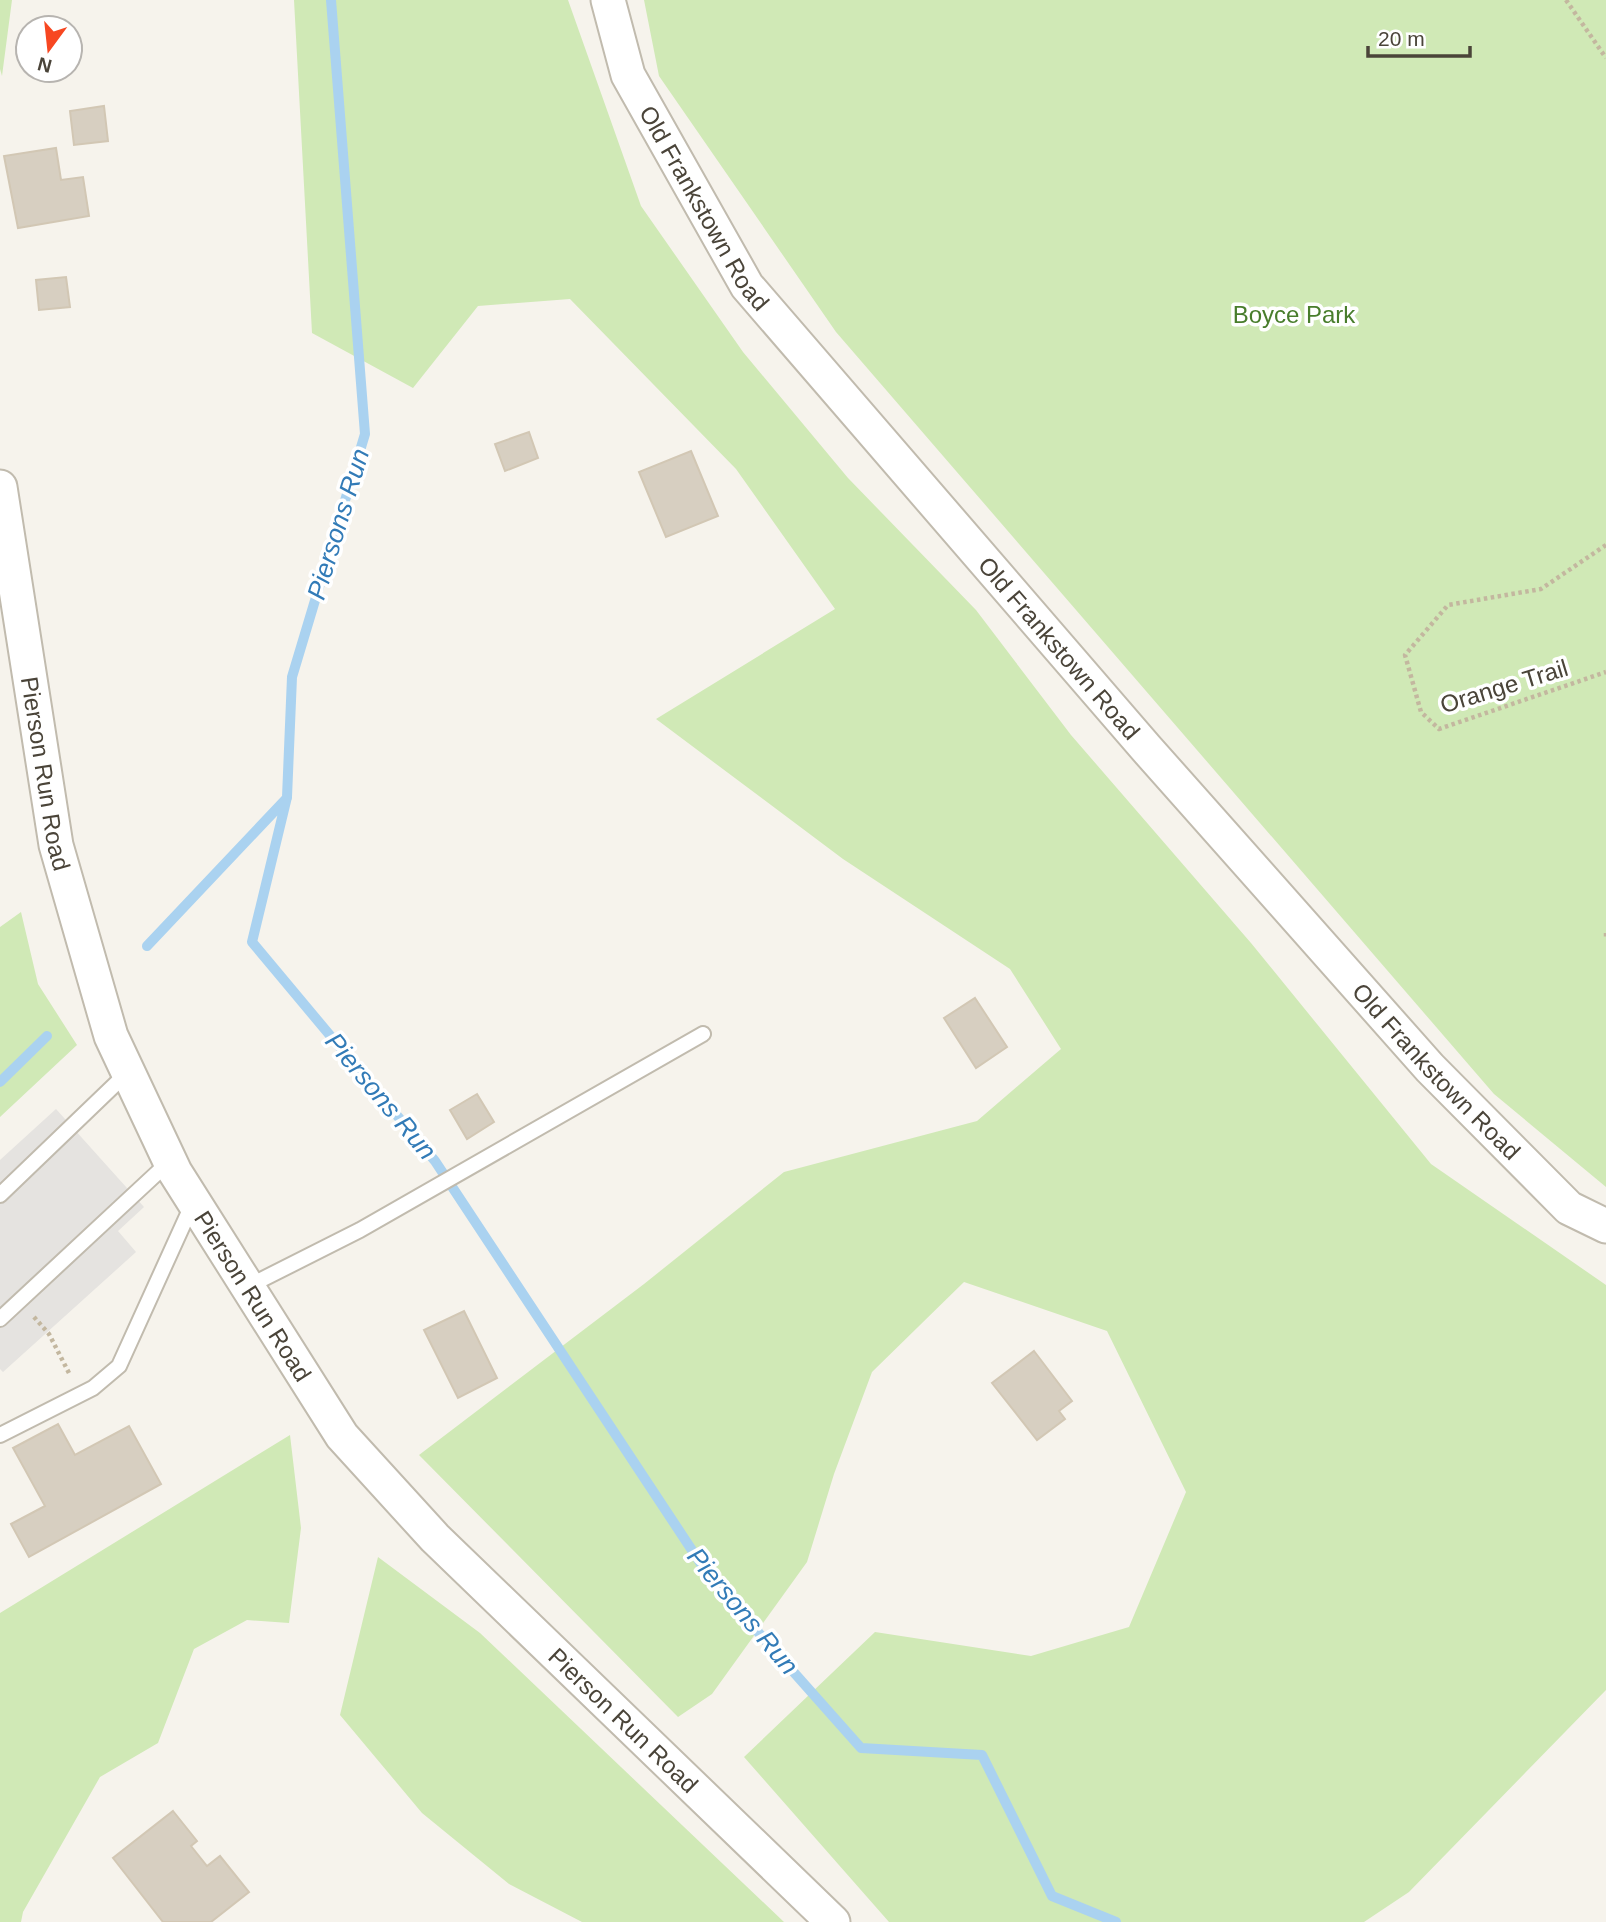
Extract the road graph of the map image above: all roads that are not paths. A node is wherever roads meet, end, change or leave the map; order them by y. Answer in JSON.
{"nodes":[{"id":1,"x":608,"y":0,"type":"edge"},
{"id":2,"x":0,"y":487,"type":"edge"},
{"id":3,"x":703,"y":1034,"type":"dead end"},
{"id":4,"x":128,"y":1072,"type":"junction"},
{"id":5,"x":170,"y":1161,"type":"junction"},
{"id":6,"x":0,"y":1195,"type":"edge"},
{"id":7,"x":194,"y":1202,"type":"junction"},
{"id":8,"x":1606,"y":1226,"type":"edge"},
{"id":9,"x":247,"y":1287,"type":"junction"},
{"id":10,"x":0,"y":1319,"type":"edge"},
{"id":11,"x":0,"y":1435,"type":"edge"},
{"id":12,"x":833,"y":1922,"type":"edge"}],
"edges":[{"from":1,"to":8,"type":"street","name":"Old Frankstown Road"},
{"from":2,"to":4,"type":"street","name":"Pierson Run Road"},
{"from":3,"to":9,"type":"lane"},
{"from":4,"to":5,"type":"street","name":"Pierson Run Road"},
{"from":4,"to":6,"type":"lane"},
{"from":5,"to":7,"type":"street","name":"Pierson Run Road"},
{"from":5,"to":10,"type":"lane"},
{"from":7,"to":9,"type":"street","name":"Pierson Run Road"},
{"from":7,"to":11,"type":"lane"},
{"from":9,"to":12,"type":"street","name":"Pierson Run Road"}]}
